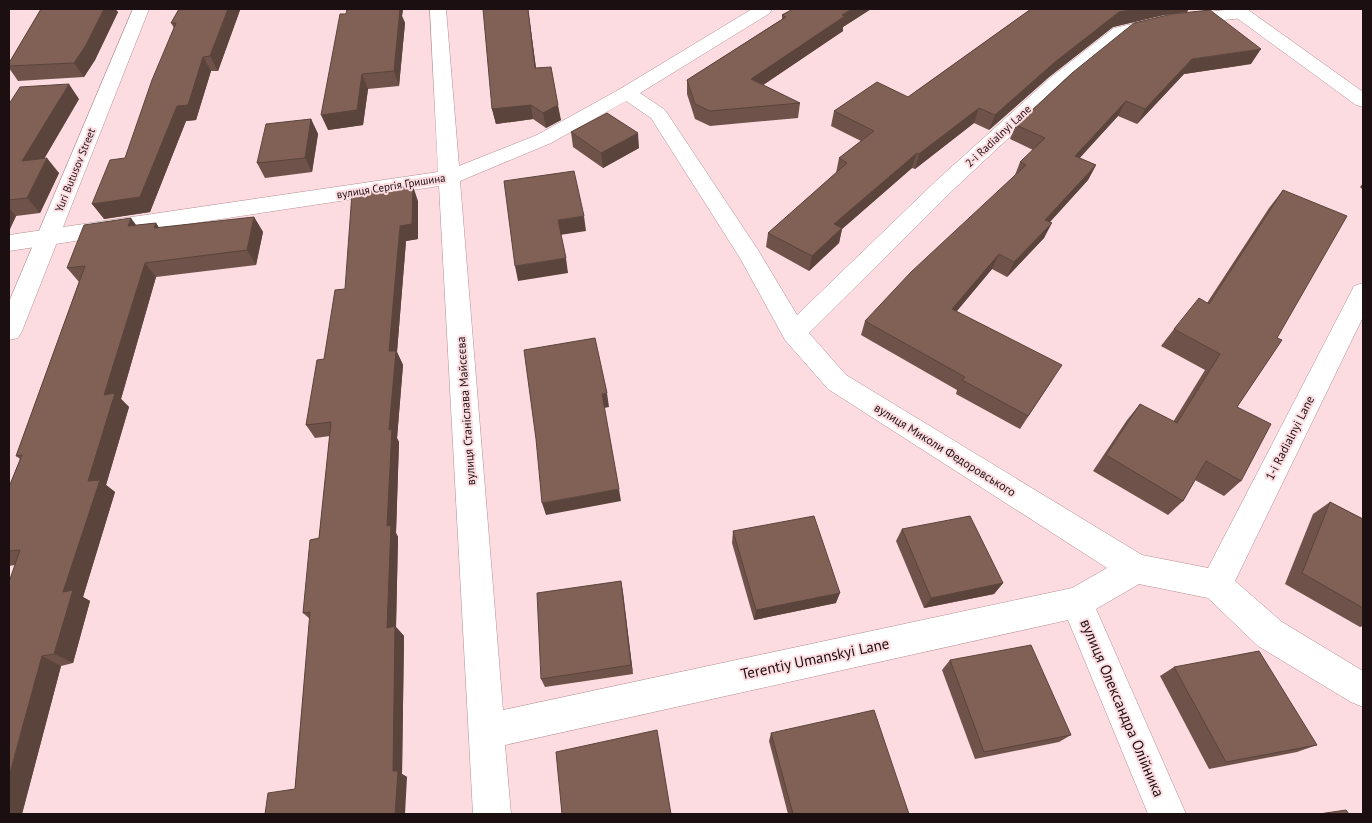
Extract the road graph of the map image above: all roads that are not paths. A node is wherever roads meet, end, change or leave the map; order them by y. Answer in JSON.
{"nodes":[{"id":1,"x":141,"y":9,"type":"edge"},
{"id":2,"x":438,"y":9,"type":"edge"},
{"id":3,"x":764,"y":9,"type":"edge"},
{"id":4,"x":1239,"y":11,"type":"edge"},
{"id":5,"x":627,"y":93,"type":"junction"},
{"id":6,"x":1363,"y":101,"type":"edge"},
{"id":7,"x":451,"y":177,"type":"junction"},
{"id":8,"x":48,"y":238,"type":"junction"},
{"id":9,"x":9,"y":243,"type":"edge"},
{"id":10,"x":1363,"y":292,"type":"edge"},
{"id":11,"x":9,"y":331,"type":"edge"},
{"id":12,"x":794,"y":333,"type":"junction"},
{"id":13,"x":1136,"y":569,"type":"junction"},
{"id":14,"x":1216,"y":585,"type":"junction"},
{"id":15,"x":1077,"y":602,"type":"junction"},
{"id":16,"x":1363,"y":690,"type":"edge"},
{"id":17,"x":487,"y":731,"type":"junction"},
{"id":18,"x":492,"y":814,"type":"edge"},
{"id":19,"x":1167,"y":814,"type":"edge"}],
"edges":[{"from":1,"to":8,"type":"street","name":"Yuri Butusov Street"},
{"from":2,"to":7,"type":"street","name":"вулиця Станіслава Майсєєва"},
{"from":3,"to":5,"type":"street","name":"вулиця Сергія Гришина"},
{"from":4,"to":6,"type":"street"},
{"from":4,"to":12,"type":"street","name":"2-i Radialnyi Lane"},
{"from":5,"to":7,"type":"street","name":"вулиця Сергія Гришина"},
{"from":5,"to":12,"type":"street","name":"вулиця Миколи Федоровського"},
{"from":7,"to":8,"type":"street","name":"вулиця Сергія Гришина"},
{"from":7,"to":17,"type":"street","name":"вулиця Станіслава Майсєєва"},
{"from":8,"to":9,"type":"street","name":"вулиця Сергія Гришина"},
{"from":8,"to":11,"type":"street","name":"Yuri Butusov Street"},
{"from":10,"to":14,"type":"street","name":"1-i Radialnyi Lane"},
{"from":12,"to":13,"type":"street","name":"вулиця Миколи Федоровського"},
{"from":13,"to":14,"type":"street","name":"вулиця Миколи Федоровського"},
{"from":13,"to":15,"type":"street","name":"Terentiy Umanskyi Lane"},
{"from":14,"to":16,"type":"street"},
{"from":15,"to":17,"type":"street","name":"Terentiy Umanskyi Lane"},
{"from":15,"to":19,"type":"street","name":"вулиця Олександра Олійника"},
{"from":17,"to":18,"type":"street","name":"вулиця Станіслава Майсєєва"}]}
